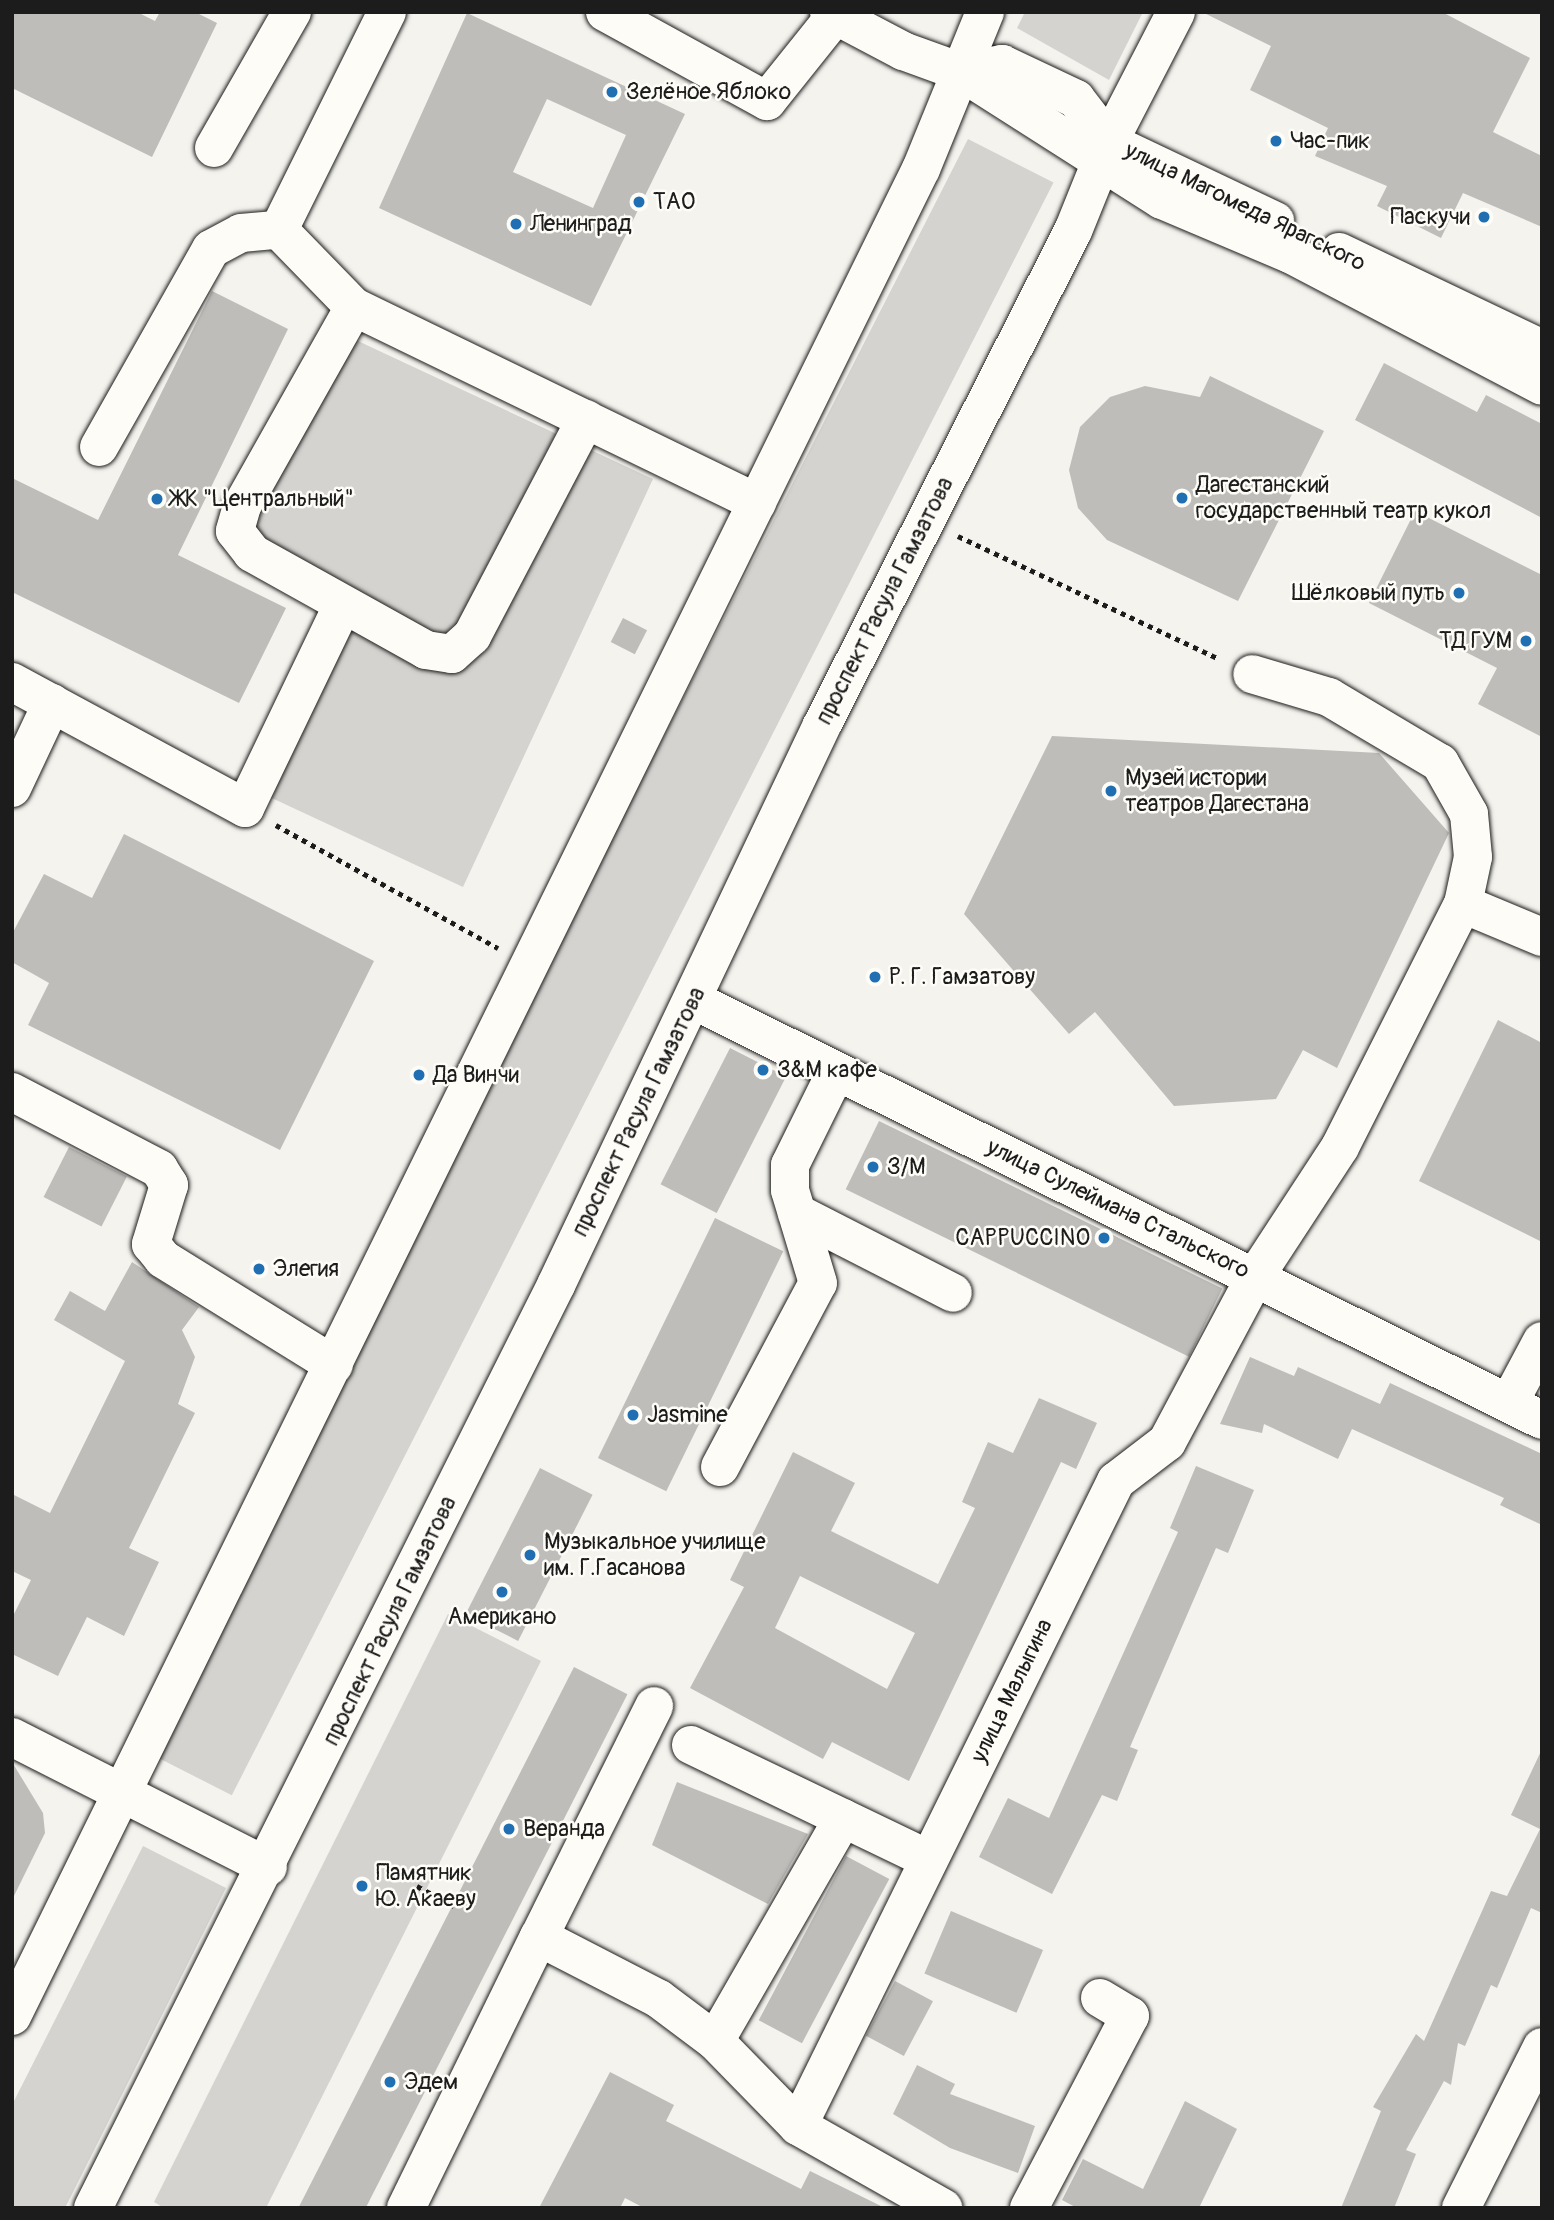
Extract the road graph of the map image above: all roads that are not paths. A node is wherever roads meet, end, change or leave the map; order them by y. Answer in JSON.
{"nodes":[{"id":1,"x":292,"y":12,"type":"edge"},
{"id":2,"x":387,"y":12,"type":"edge"},
{"id":3,"x":605,"y":12,"type":"edge"},
{"id":4,"x":985,"y":12,"type":"edge"},
{"id":5,"x":1176,"y":12,"type":"edge"},
{"id":6,"x":832,"y":14,"type":"edge"},
{"id":7,"x":961,"y":72,"type":"junction"},
{"id":8,"x":214,"y":148,"type":"dead end"},
{"id":9,"x":1106,"y":151,"type":"junction"},
{"id":10,"x":279,"y":230,"type":"junction"},
{"id":11,"x":354,"y":307,"type":"junction"},
{"id":12,"x":1542,"y":349,"type":"edge"},
{"id":13,"x":1542,"y":386,"type":"edge"},
{"id":14,"x":586,"y":419,"type":"junction"},
{"id":15,"x":99,"y":447,"type":"dead end"},
{"id":16,"x":757,"y":503,"type":"junction"},
{"id":17,"x":343,"y":604,"type":"junction"},
{"id":18,"x":1252,"y":674,"type":"road end"},
{"id":19,"x":12,"y":682,"type":"edge"},
{"id":20,"x":52,"y":703,"type":"junction"},
{"id":21,"x":12,"y":788,"type":"edge"},
{"id":22,"x":1463,"y":904,"type":"junction"},
{"id":23,"x":1542,"y":937,"type":"edge"},
{"id":24,"x":694,"y":998,"type":"junction"},
{"id":25,"x":836,"y":1072,"type":"junction"},
{"id":26,"x":12,"y":1093,"type":"edge"},
{"id":27,"x":797,"y":1213,"type":"junction"},
{"id":28,"x":1257,"y":1274,"type":"junction"},
{"id":29,"x":953,"y":1293,"type":"dead end"},
{"id":30,"x":1542,"y":1341,"type":"edge"},
{"id":31,"x":334,"y":1364,"type":"junction"},
{"id":32,"x":1531,"y":1413,"type":"edge"},
{"id":33,"x":720,"y":1467,"type":"dead end"},
{"id":34,"x":654,"y":1706,"type":"dead end"},
{"id":35,"x":12,"y":1737,"type":"edge"},
{"id":36,"x":691,"y":1745,"type":"dead end"},
{"id":37,"x":123,"y":1793,"type":"junction"},
{"id":38,"x":843,"y":1818,"type":"junction"},
{"id":39,"x":928,"y":1859,"type":"junction"},
{"id":40,"x":268,"y":1867,"type":"junction"},
{"id":41,"x":539,"y":1937,"type":"junction"},
{"id":42,"x":1100,"y":1998,"type":"dead end"},
{"id":43,"x":12,"y":2016,"type":"edge"},
{"id":44,"x":715,"y":2041,"type":"junction"},
{"id":45,"x":1542,"y":2047,"type":"edge"},
{"id":46,"x":798,"y":2126,"type":"junction"},
{"id":47,"x":93,"y":2208,"type":"edge"},
{"id":48,"x":406,"y":2208,"type":"edge"},
{"id":49,"x":943,"y":2208,"type":"edge"},
{"id":50,"x":1029,"y":2208,"type":"edge"},
{"id":51,"x":1461,"y":2208,"type":"edge"}],
"edges":[{"from":1,"to":8,"type":"main road"},
{"from":2,"to":10,"type":"main road"},
{"from":3,"to":6,"type":"main road"},
{"from":4,"to":7,"type":"main road"},
{"from":5,"to":9,"type":"main road","name":"проспект Расула Гамзатова"},
{"from":6,"to":7,"type":"main road","name":"улица Магомеда Ярагского"},
{"from":7,"to":9,"type":"main road","name":"улица Магомеда Ярагского"},
{"from":7,"to":9,"type":"main road","name":"улица Магомеда Ярагского"},
{"from":7,"to":16,"type":"main road"},
{"from":9,"to":12,"type":"main road","name":"улица Магомеда Ярагского"},
{"from":9,"to":13,"type":"main road","name":"улица Магомеда Ярагского"},
{"from":9,"to":24,"type":"main road","name":"проспект Расула Гамзатова"},
{"from":10,"to":11,"type":"main road"},
{"from":10,"to":15,"type":"main road"},
{"from":11,"to":14,"type":"main road"},
{"from":11,"to":17,"type":"main road"},
{"from":14,"to":16,"type":"main road"},
{"from":14,"to":17,"type":"main road"},
{"from":16,"to":31,"type":"main road"},
{"from":17,"to":20,"type":"main road"},
{"from":18,"to":22,"type":"main road","name":"улица Малыгина"},
{"from":19,"to":20,"type":"main road"},
{"from":20,"to":21,"type":"main road"},
{"from":22,"to":23,"type":"main road"},
{"from":22,"to":28,"type":"main road","name":"улица Малыгина"},
{"from":24,"to":25,"type":"main road","name":"улица Сулеймана Стальского"},
{"from":24,"to":28,"type":"main road","name":"улица Сулеймана Стальского"},
{"from":24,"to":40,"type":"main road","name":"проспект Расула Гамзатова"},
{"from":25,"to":27,"type":"main road"},
{"from":25,"to":28,"type":"main road","name":"улица Сулеймана Стальского"},
{"from":26,"to":31,"type":"main road"},
{"from":27,"to":29,"type":"main road"},
{"from":27,"to":33,"type":"main road"},
{"from":28,"to":32,"type":"main road","name":"улица Сулеймана Стальского"},
{"from":28,"to":39,"type":"main road","name":"улица Малыгина"},
{"from":30,"to":32,"type":"main road"},
{"from":31,"to":37,"type":"main road"},
{"from":34,"to":41,"type":"main road"},
{"from":35,"to":37,"type":"main road"},
{"from":36,"to":38,"type":"main road"},
{"from":37,"to":40,"type":"main road"},
{"from":37,"to":43,"type":"main road"},
{"from":38,"to":39,"type":"main road"},
{"from":38,"to":44,"type":"main road"},
{"from":39,"to":46,"type":"main road","name":"улица Малыгина"},
{"from":40,"to":47,"type":"main road","name":"проспект Расула Гамзатова"},
{"from":41,"to":44,"type":"main road"},
{"from":41,"to":48,"type":"main road"},
{"from":42,"to":50,"type":"main road"},
{"from":44,"to":46,"type":"main road"},
{"from":45,"to":51,"type":"main road"},
{"from":46,"to":49,"type":"main road"}]}
